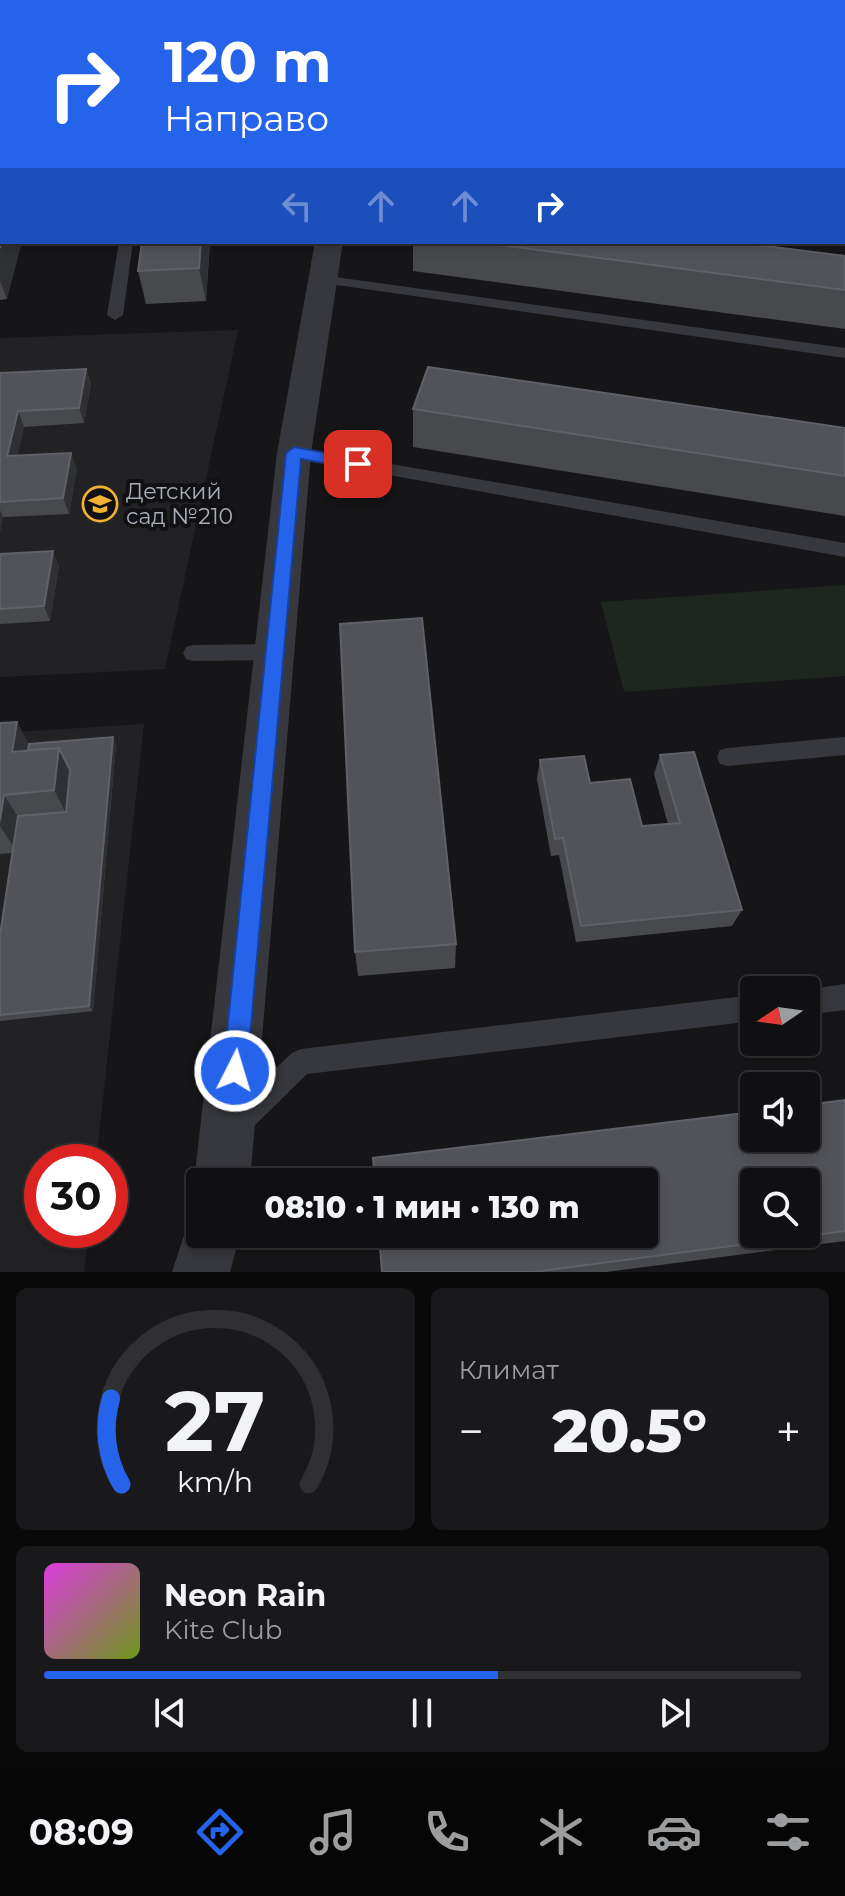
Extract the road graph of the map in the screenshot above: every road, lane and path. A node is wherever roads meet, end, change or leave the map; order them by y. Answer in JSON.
{"nodes":[{"id":1,"x":126,"y":244,"type":"edge"},
{"id":2,"x":325,"y":260,"type":"edge"},
{"id":3,"x":115,"y":315,"type":"dead end"},
{"id":4,"x":845,"y":353,"type":"edge"},
{"id":5,"x":294,"y":453,"type":"junction"},
{"id":6,"x":845,"y":550,"type":"edge"},
{"id":7,"x":275,"y":652,"type":"junction"},
{"id":8,"x":193,"y":653,"type":"dead end"},
{"id":9,"x":845,"y":746,"type":"edge"},
{"id":10,"x":728,"y":757,"type":"dead end"},
{"id":11,"x":845,"y":997,"type":"edge"},
{"id":12,"x":820,"y":1000,"type":"edge"},
{"id":13,"x":740,"y":1010,"type":"edge"},
{"id":14,"x":229,"y":1130,"type":"junction"},
{"id":15,"x":224,"y":1168,"type":"edge"},
{"id":16,"x":207,"y":1248,"type":"edge"},
{"id":17,"x":201,"y":1272,"type":"edge"}],
"edges":[{"from":1,"to":3,"type":"lane"},
{"from":2,"to":4,"type":"lane"},
{"from":2,"to":5,"type":"street"},
{"from":5,"to":6,"type":"lane"},
{"from":5,"to":7,"type":"street"},
{"from":7,"to":8,"type":"lane"},
{"from":7,"to":14,"type":"street"},
{"from":9,"to":10,"type":"lane"},
{"from":11,"to":12,"type":"lane"},
{"from":13,"to":14,"type":"lane"},
{"from":14,"to":15,"type":"street"},
{"from":16,"to":17,"type":"street"}]}
